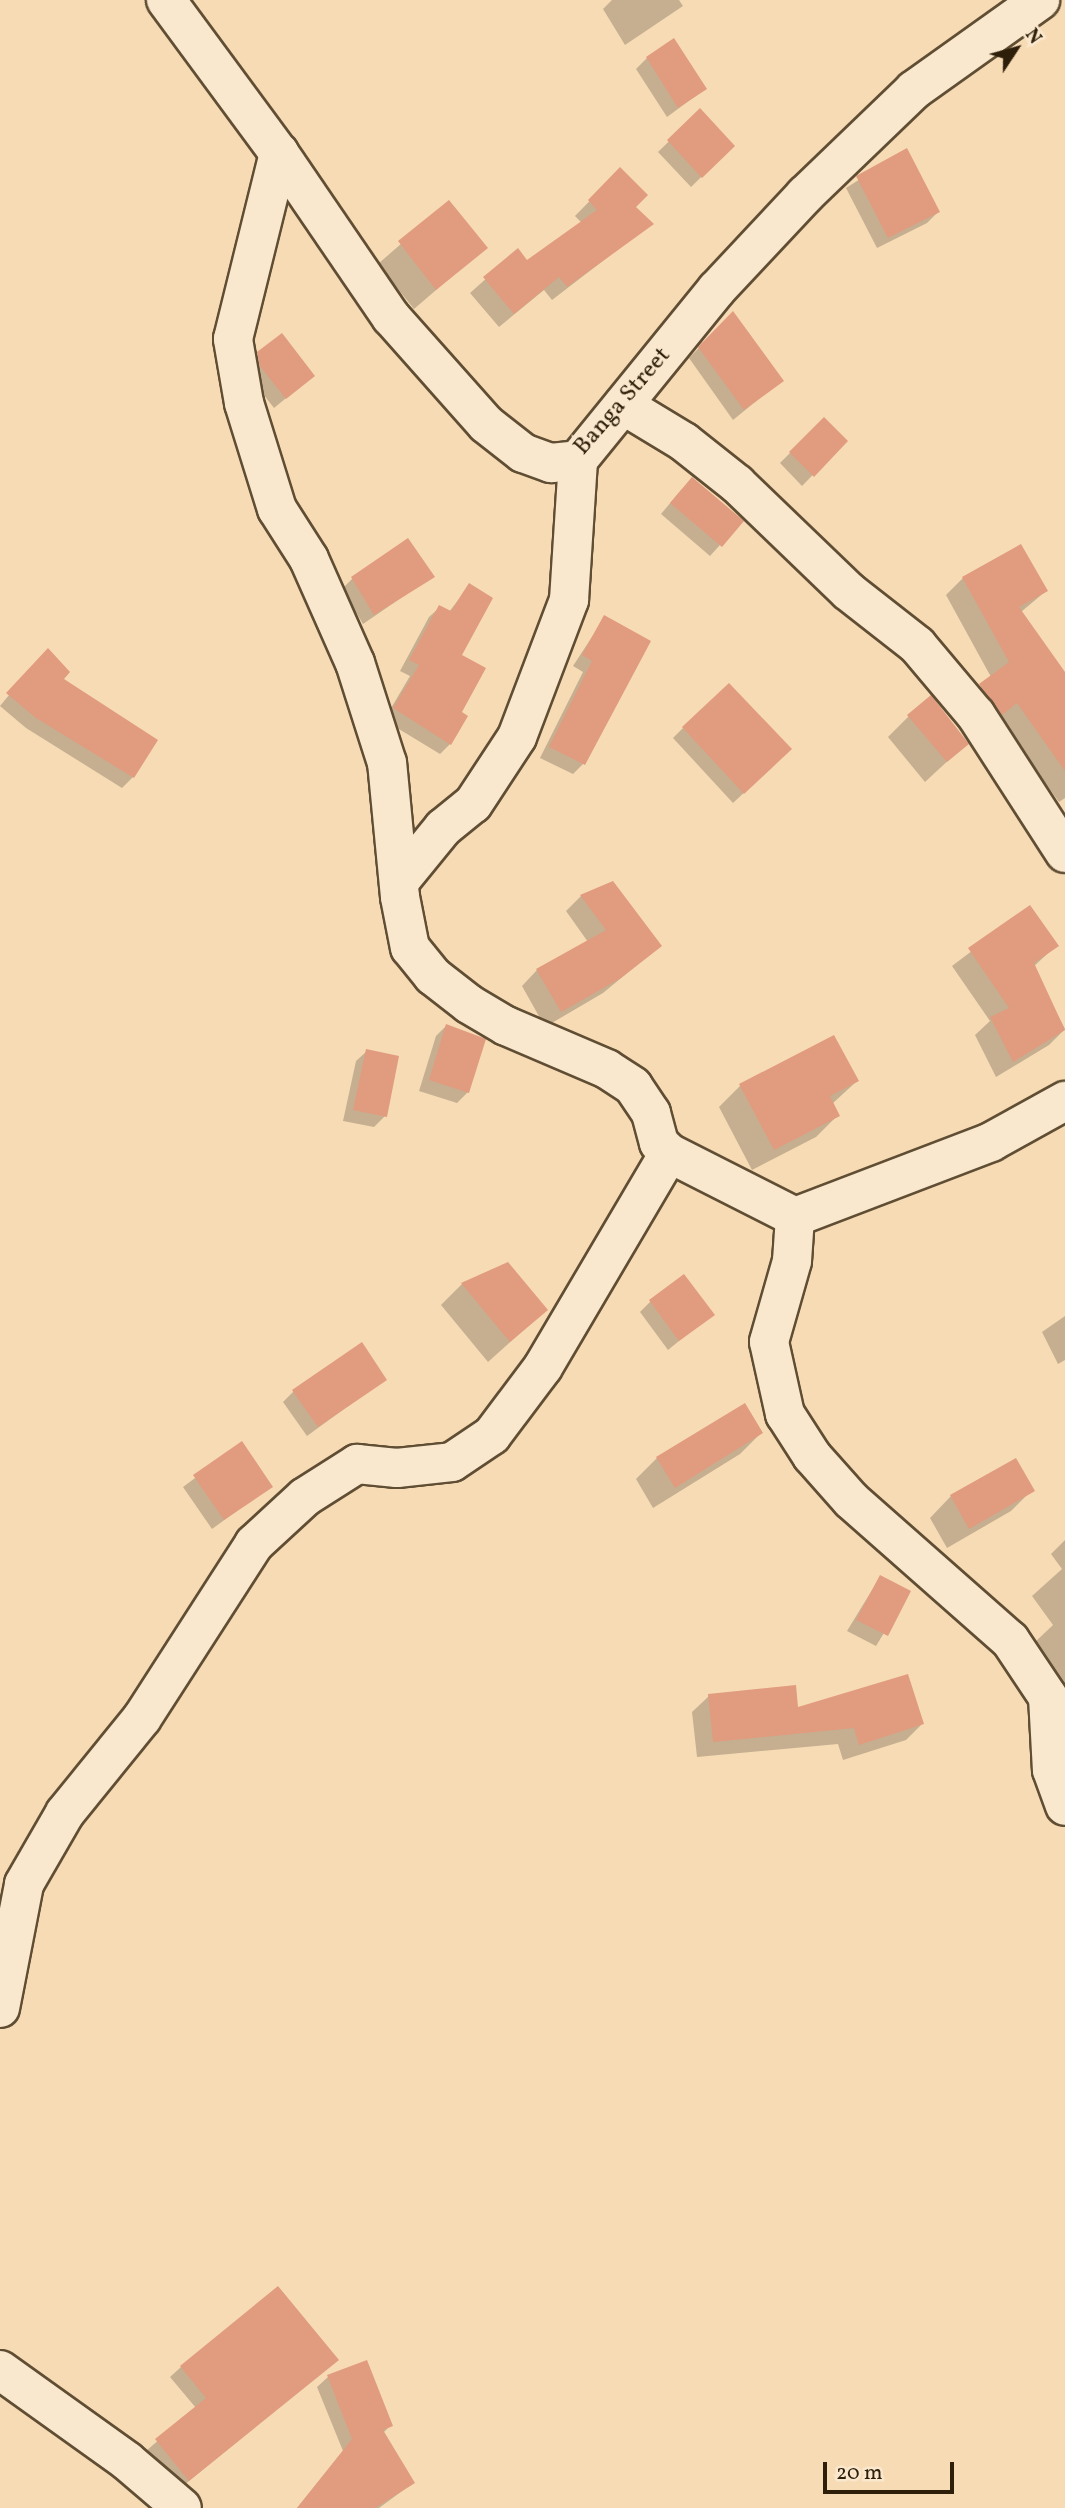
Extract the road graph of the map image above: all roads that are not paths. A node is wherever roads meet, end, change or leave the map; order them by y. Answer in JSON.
{"nodes":[{"id":1,"x":166,"y":0,"type":"edge"},
{"id":2,"x":1040,"y":0,"type":"edge"},
{"id":3,"x":279,"y":153,"type":"junction"},
{"id":4,"x":623,"y":405,"type":"junction"},
{"id":5,"x":578,"y":460,"type":"junction"},
{"id":6,"x":1065,"y":853,"type":"edge"},
{"id":7,"x":398,"y":882,"type":"junction"},
{"id":8,"x":1065,"y":1101,"type":"edge"},
{"id":9,"x":669,"y":1153,"type":"junction"},
{"id":10,"x":794,"y":1217,"type":"junction"},
{"id":11,"x":1065,"y":1806,"type":"edge"},
{"id":12,"x":0,"y":2008,"type":"edge"},
{"id":13,"x":0,"y":2370,"type":"edge"},
{"id":14,"x":182,"y":2508,"type":"edge"}],
"edges":[{"from":1,"to":3,"type":"street","name":"Banga Street"},
{"from":2,"to":4,"type":"street","name":"Banga Street"},
{"from":3,"to":5,"type":"street","name":"Banga Street"},
{"from":3,"to":7,"type":"street"},
{"from":4,"to":5,"type":"street","name":"Banga Street"},
{"from":4,"to":6,"type":"street"},
{"from":5,"to":7,"type":"street"},
{"from":7,"to":9,"type":"street"},
{"from":8,"to":10,"type":"street"},
{"from":9,"to":10,"type":"street"},
{"from":9,"to":12,"type":"street"},
{"from":10,"to":11,"type":"street"},
{"from":13,"to":14,"type":"street"}]}
